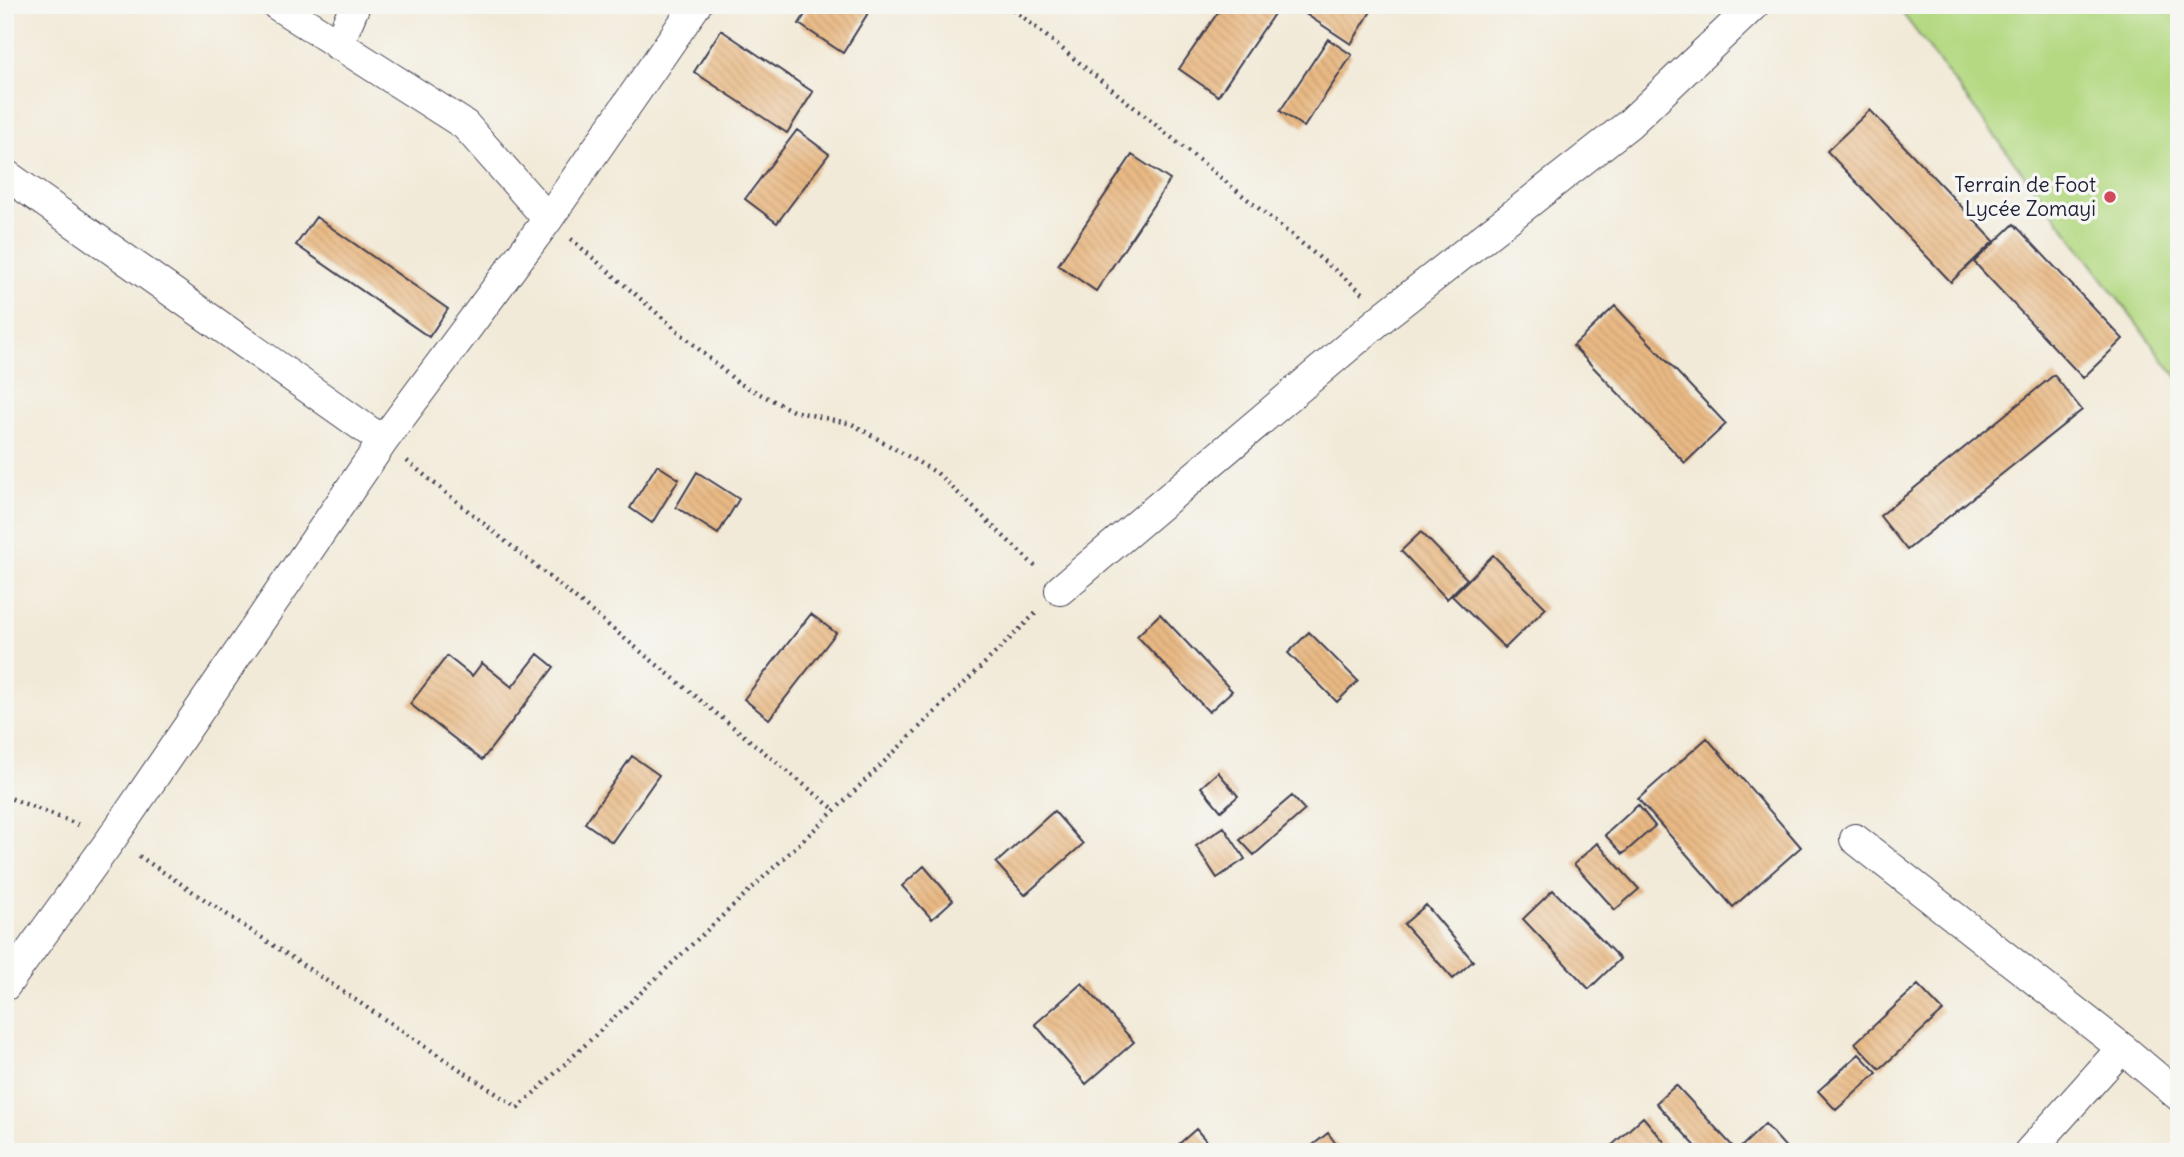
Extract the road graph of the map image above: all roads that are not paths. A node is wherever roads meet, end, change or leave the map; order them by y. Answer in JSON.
{"nodes":[{"id":1,"x":277,"y":5,"type":"edge"},
{"id":2,"x":355,"y":5,"type":"edge"},
{"id":3,"x":696,"y":5,"type":"edge"},
{"id":4,"x":1754,"y":5,"type":"edge"},
{"id":5,"x":338,"y":45,"type":"junction"},
{"id":6,"x":5,"y":174,"type":"edge"},
{"id":7,"x":548,"y":219,"type":"junction"},
{"id":8,"x":383,"y":441,"type":"junction"},
{"id":9,"x":1060,"y":590,"type":"road end"},
{"id":10,"x":1855,"y":839,"type":"dead end"},
{"id":11,"x":5,"y":986,"type":"edge"},
{"id":12,"x":2122,"y":1048,"type":"junction"},
{"id":13,"x":2179,"y":1096,"type":"edge"},
{"id":14,"x":2029,"y":1152,"type":"edge"}],
"edges":[{"from":1,"to":5,"type":"street"},
{"from":2,"to":5,"type":"street"},
{"from":3,"to":7,"type":"street"},
{"from":4,"to":9,"type":"street"},
{"from":5,"to":7,"type":"street"},
{"from":6,"to":8,"type":"street"},
{"from":7,"to":8,"type":"street"},
{"from":8,"to":11,"type":"street"},
{"from":10,"to":12,"type":"street"},
{"from":12,"to":13,"type":"street"},
{"from":12,"to":14,"type":"street"}]}
